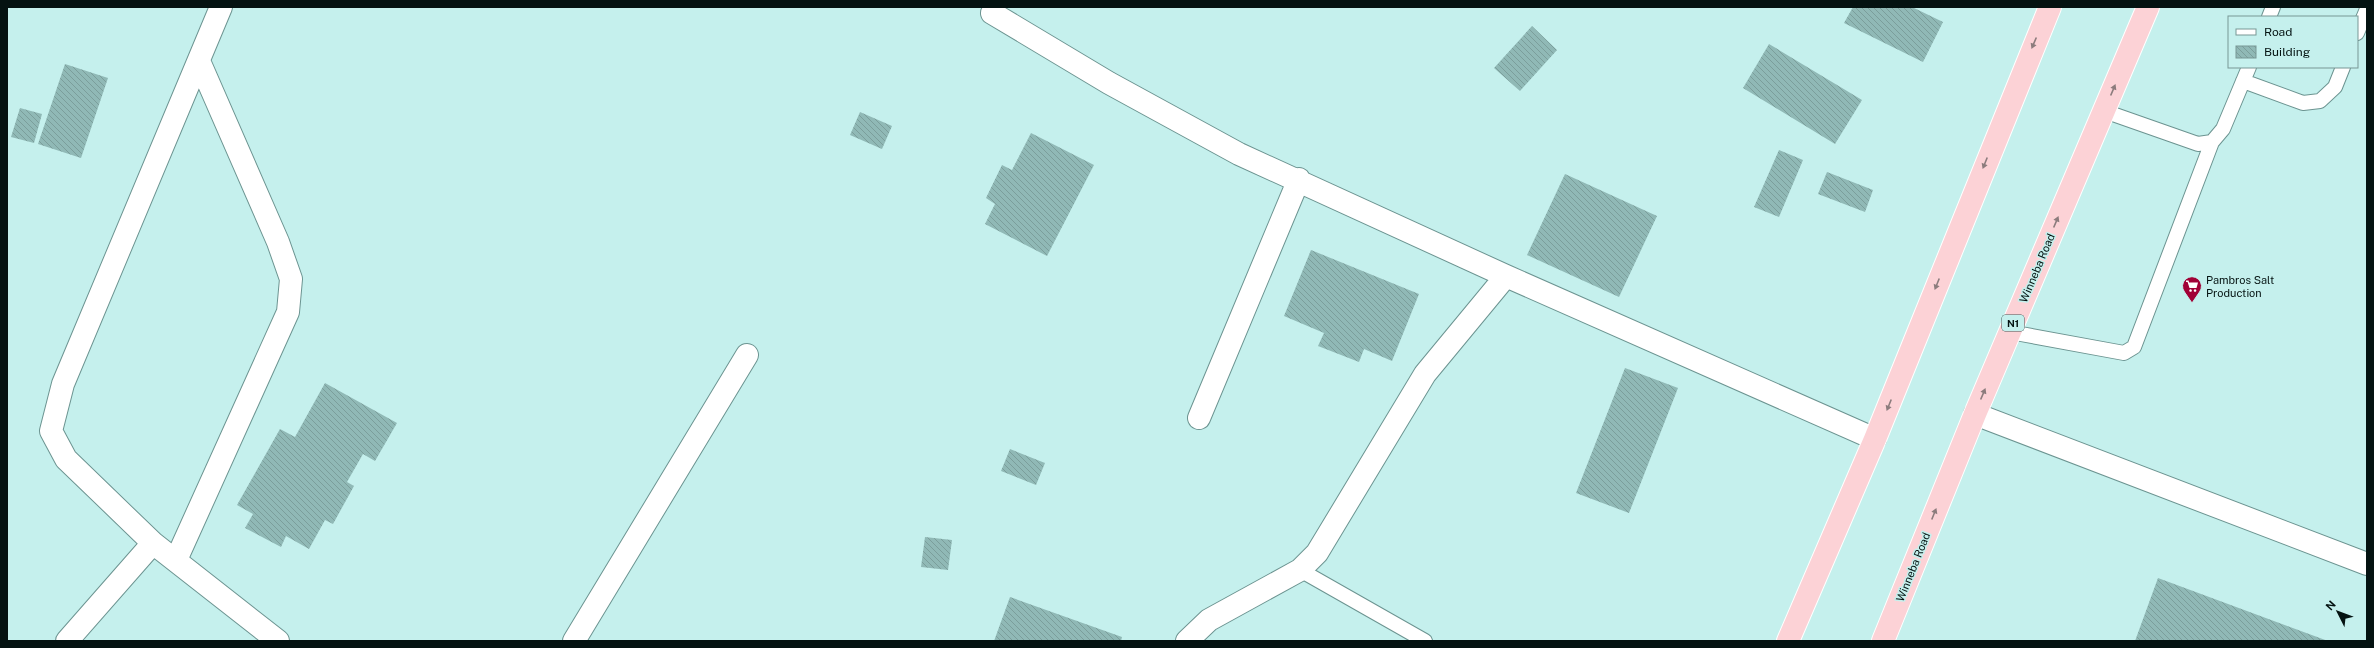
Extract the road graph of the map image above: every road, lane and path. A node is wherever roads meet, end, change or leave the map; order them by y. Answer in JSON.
{"nodes":[{"id":1,"x":221,"y":7,"type":"edge"},
{"id":2,"x":2050,"y":7,"type":"edge"},
{"id":3,"x":2148,"y":7,"type":"edge"},
{"id":4,"x":2367,"y":9,"type":"edge"},
{"id":5,"x":992,"y":13,"type":"dead end"},
{"id":6,"x":2358,"y":31,"type":"edge"},
{"id":7,"x":199,"y":61,"type":"junction"},
{"id":8,"x":2249,"y":68,"type":"edge"},
{"id":9,"x":2343,"y":68,"type":"edge"},
{"id":10,"x":2243,"y":81,"type":"junction"},
{"id":11,"x":2104,"y":111,"type":"junction"},
{"id":12,"x":2212,"y":142,"type":"junction"},
{"id":13,"x":1299,"y":179,"type":"junction"},
{"id":14,"x":1506,"y":276,"type":"junction"},
{"id":15,"x":2010,"y":332,"type":"junction"},
{"id":16,"x":747,"y":355,"type":"dead end"},
{"id":17,"x":1975,"y":414,"type":"junction"},
{"id":18,"x":1199,"y":418,"type":"dead end"},
{"id":19,"x":1875,"y":439,"type":"junction"},
{"id":20,"x":153,"y":543,"type":"junction"},
{"id":21,"x":176,"y":560,"type":"junction"},
{"id":22,"x":2367,"y":564,"type":"edge"},
{"id":23,"x":1300,"y":570,"type":"junction"},
{"id":24,"x":67,"y":641,"type":"edge"},
{"id":25,"x":278,"y":641,"type":"edge"},
{"id":26,"x":574,"y":641,"type":"edge"},
{"id":27,"x":1187,"y":641,"type":"edge"},
{"id":28,"x":1425,"y":641,"type":"edge"},
{"id":29,"x":1788,"y":641,"type":"edge"},
{"id":30,"x":1883,"y":641,"type":"edge"}],
"edges":[{"from":1,"to":7,"type":"street"},
{"from":2,"to":19,"type":"highway","one_way":true},
{"from":11,"to":3,"type":"highway","name":"Winneba Road","number":"N1","one_way":true},
{"from":4,"to":6,"type":"lane"},
{"from":5,"to":13,"type":"street"},
{"from":7,"to":20,"type":"street"},
{"from":7,"to":21,"type":"street"},
{"from":8,"to":10,"type":"lane"},
{"from":9,"to":10,"type":"lane"},
{"from":10,"to":12,"type":"lane"},
{"from":11,"to":12,"type":"lane"},
{"from":15,"to":11,"type":"highway","name":"Winneba Road","number":"N1","one_way":true},
{"from":12,"to":15,"type":"lane"},
{"from":13,"to":14,"type":"street"},
{"from":13,"to":18,"type":"street"},
{"from":14,"to":19,"type":"street"},
{"from":14,"to":23,"type":"street"},
{"from":17,"to":15,"type":"highway","name":"Winneba Road","number":"N1","one_way":true},
{"from":16,"to":26,"type":"street"},
{"from":17,"to":22,"type":"street"},
{"from":30,"to":17,"type":"highway","name":"Winneba Road","number":"N1","one_way":true},
{"from":19,"to":29,"type":"highway"},
{"from":20,"to":21,"type":"street"},
{"from":20,"to":24,"type":"street"},
{"from":21,"to":25,"type":"street"},
{"from":23,"to":27,"type":"street"},
{"from":23,"to":28,"type":"lane"}]}
